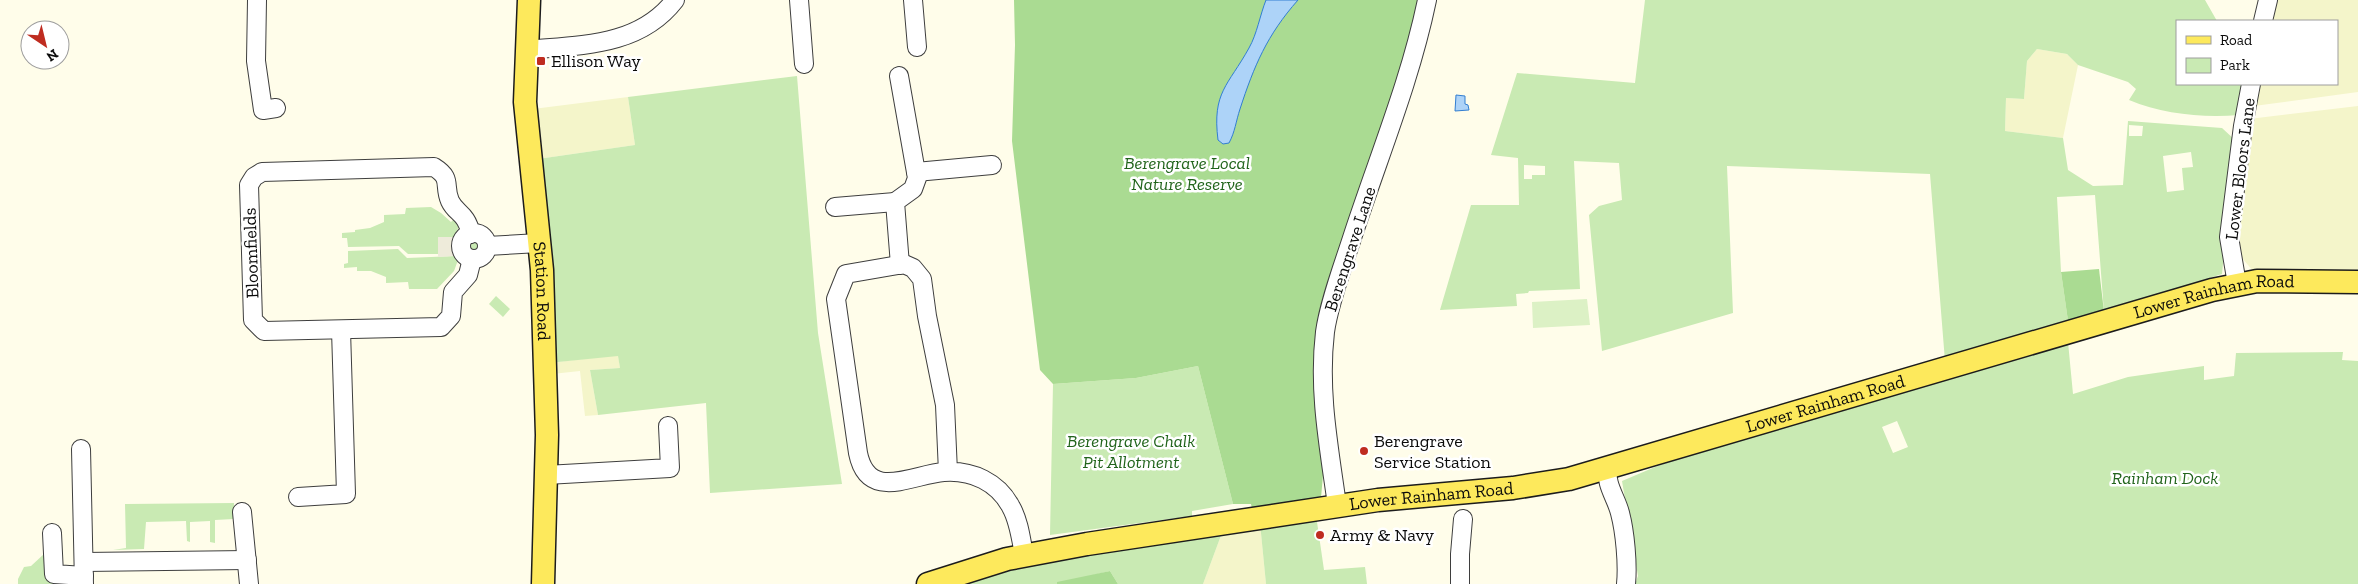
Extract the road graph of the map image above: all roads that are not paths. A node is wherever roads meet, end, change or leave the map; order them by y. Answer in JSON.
{"nodes":[{"id":1,"x":257,"y":0,"type":"edge"},
{"id":2,"x":530,"y":0,"type":"edge"},
{"id":3,"x":674,"y":0,"type":"edge"},
{"id":4,"x":799,"y":0,"type":"edge"},
{"id":5,"x":913,"y":0,"type":"edge"},
{"id":6,"x":1427,"y":0,"type":"edge"},
{"id":7,"x":2268,"y":0,"type":"edge"},
{"id":8,"x":2263,"y":20,"type":"edge"},
{"id":9,"x":917,"y":46,"type":"dead end"},
{"id":10,"x":526,"y":50,"type":"junction"},
{"id":11,"x":804,"y":64,"type":"dead end"},
{"id":12,"x":899,"y":76,"type":"dead end"},
{"id":13,"x":2251,"y":85,"type":"edge"},
{"id":14,"x":276,"y":108,"type":"dead end"},
{"id":15,"x":992,"y":165,"type":"dead end"},
{"id":16,"x":916,"y":172,"type":"junction"},
{"id":17,"x":895,"y":202,"type":"junction"},
{"id":18,"x":835,"y":207,"type":"dead end"},
{"id":19,"x":470,"y":234,"type":"junction"},
{"id":20,"x":539,"y":243,"type":"junction"},
{"id":21,"x":487,"y":246,"type":"junction"},
{"id":22,"x":472,"y":259,"type":"junction"},
{"id":23,"x":900,"y":265,"type":"junction"},
{"id":24,"x":2358,"y":282,"type":"edge"},
{"id":25,"x":2237,"y":284,"type":"junction"},
{"id":26,"x":341,"y":330,"type":"junction"},
{"id":27,"x":668,"y":426,"type":"dead end"},
{"id":28,"x":81,"y":449,"type":"dead end"},
{"id":29,"x":1608,"y":467,"type":"junction"},
{"id":30,"x":948,"y":472,"type":"junction"},
{"id":31,"x":546,"y":475,"type":"junction"},
{"id":32,"x":298,"y":497,"type":"dead end"},
{"id":33,"x":1337,"y":505,"type":"junction"},
{"id":34,"x":242,"y":512,"type":"dead end"},
{"id":35,"x":1463,"y":519,"type":"dead end"},
{"id":36,"x":52,"y":533,"type":"dead end"},
{"id":37,"x":1024,"y":555,"type":"junction"},
{"id":38,"x":246,"y":560,"type":"junction"},
{"id":39,"x":84,"y":574,"type":"edge"},
{"id":40,"x":250,"y":584,"type":"edge"},
{"id":41,"x":543,"y":584,"type":"edge"},
{"id":42,"x":928,"y":584,"type":"edge"},
{"id":43,"x":1460,"y":584,"type":"edge"},
{"id":44,"x":1626,"y":584,"type":"edge"}],
"edges":[{"from":1,"to":14,"type":"street"},
{"from":2,"to":10,"type":"main road","name":"Station Road"},
{"from":3,"to":10,"type":"street"},
{"from":4,"to":11,"type":"street"},
{"from":5,"to":9,"type":"street"},
{"from":6,"to":33,"type":"street","name":"Berengrave Lane"},
{"from":7,"to":8,"type":"street"},
{"from":10,"to":20,"type":"main road","name":"Station Road"},
{"from":12,"to":16,"type":"street"},
{"from":13,"to":25,"type":"street","name":"Lower Bloors Lane"},
{"from":15,"to":16,"type":"street"},
{"from":16,"to":17,"type":"street"},
{"from":17,"to":18,"type":"street"},
{"from":17,"to":23,"type":"street"},
{"from":19,"to":21,"type":"street"},
{"from":19,"to":22,"type":"street"},
{"from":19,"to":26,"type":"street","name":"Bloomfields"},
{"from":20,"to":21,"type":"street"},
{"from":20,"to":31,"type":"main road","name":"Station Road"},
{"from":21,"to":22,"type":"street","name":"Bloomfields"},
{"from":22,"to":26,"type":"street","name":"Bloomfields"},
{"from":23,"to":30,"type":"street"},
{"from":23,"to":30,"type":"street"},
{"from":24,"to":25,"type":"main road","name":"Lower Rainham Road"},
{"from":25,"to":29,"type":"main road","name":"Lower Rainham Road"},
{"from":26,"to":32,"type":"street"},
{"from":27,"to":31,"type":"street"},
{"from":28,"to":39,"type":"street"},
{"from":29,"to":33,"type":"main road","name":"Lower Rainham Road"},
{"from":29,"to":44,"type":"street"},
{"from":30,"to":37,"type":"street"},
{"from":31,"to":41,"type":"main road","name":"Station Road"},
{"from":33,"to":37,"type":"main road","name":"Lower Rainham Road"},
{"from":34,"to":38,"type":"street"},
{"from":35,"to":43,"type":"street"},
{"from":36,"to":39,"type":"street"},
{"from":37,"to":42,"type":"main road","name":"Lower Rainham Road"},
{"from":38,"to":39,"type":"street"},
{"from":38,"to":40,"type":"street"}]}
